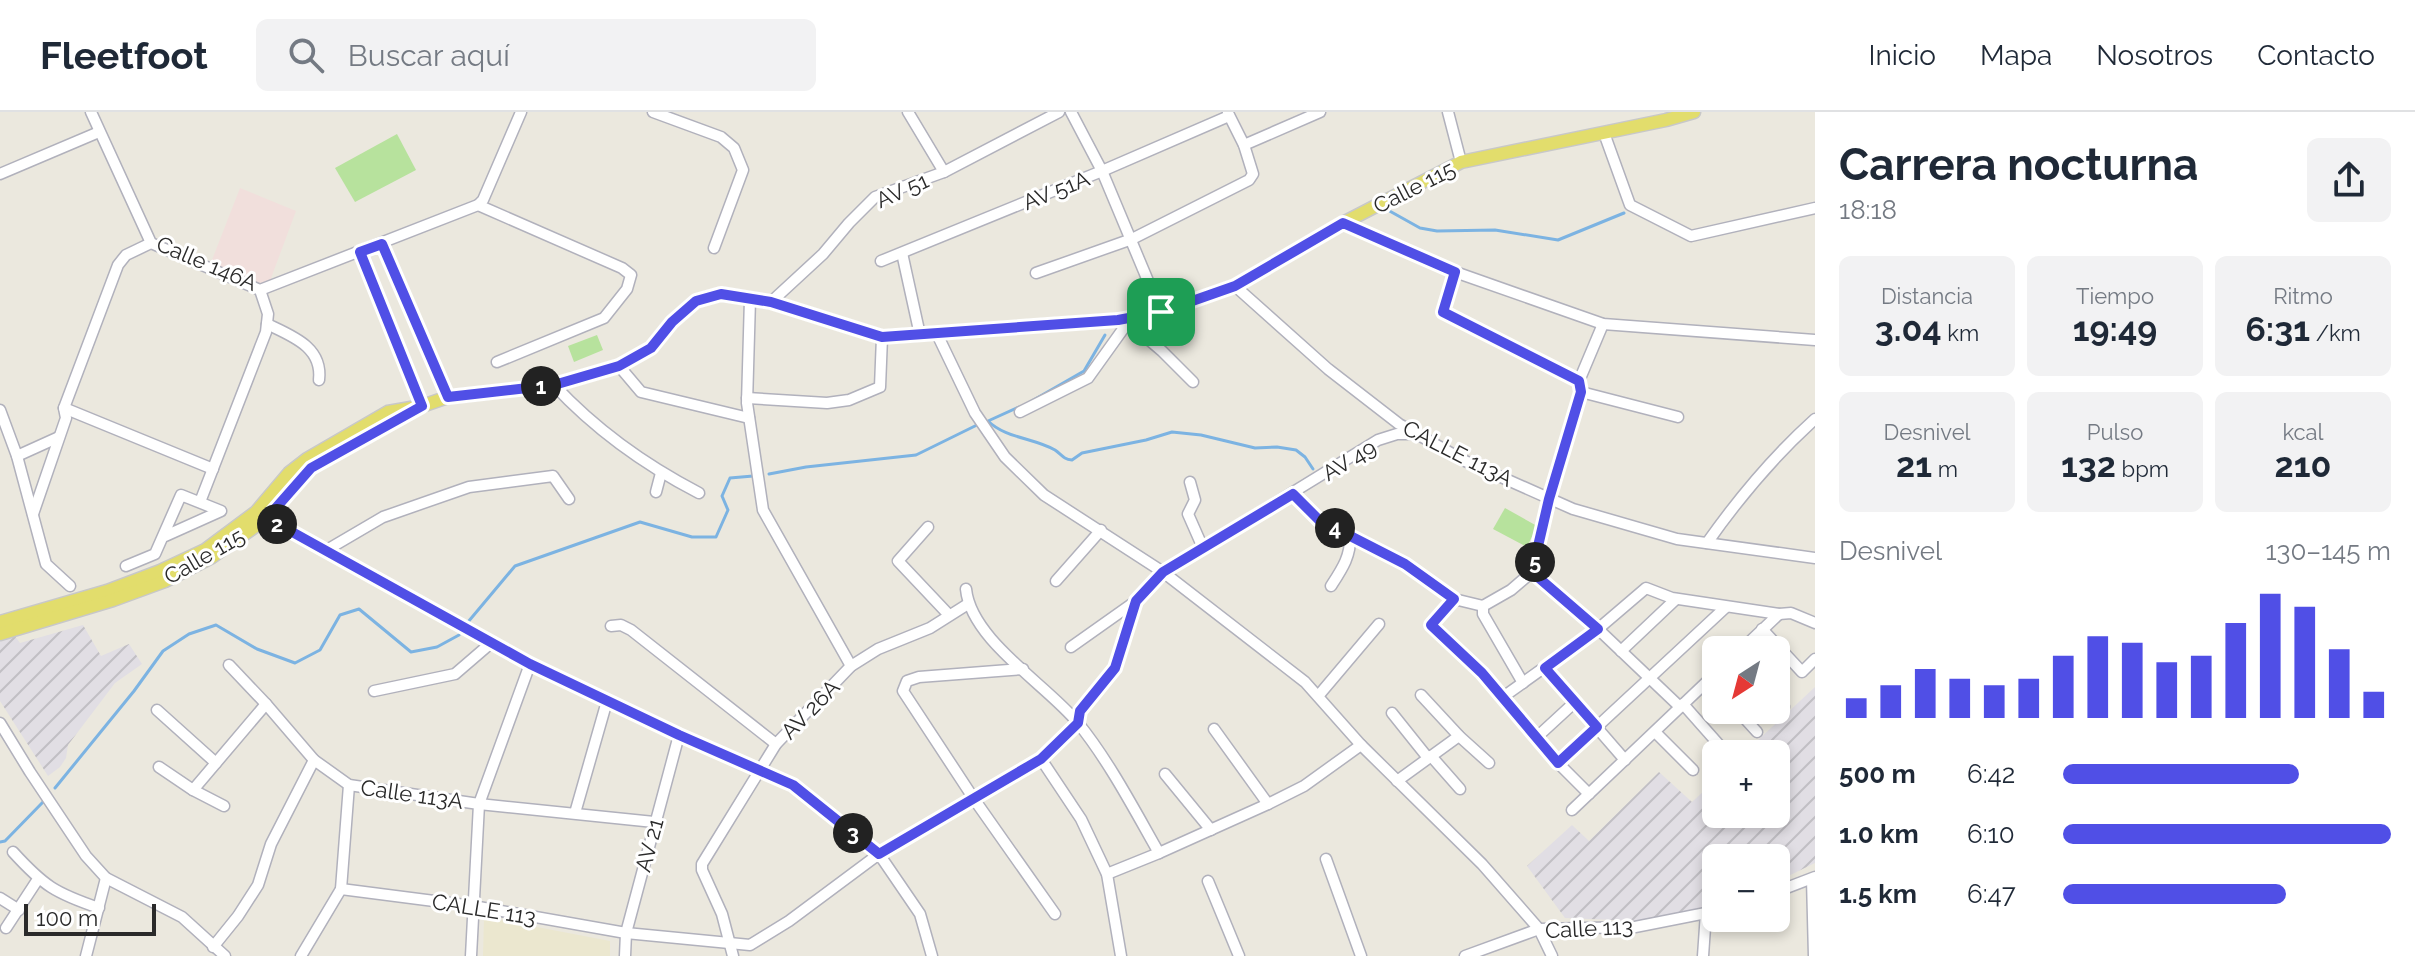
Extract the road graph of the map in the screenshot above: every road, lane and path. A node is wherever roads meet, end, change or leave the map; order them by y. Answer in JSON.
{"nodes":[{"id":1,"x":91,"y":112,"type":"edge"},
{"id":2,"x":521,"y":112,"type":"edge"},
{"id":3,"x":653,"y":112,"type":"edge"},
{"id":4,"x":926,"y":112,"type":"edge"},
{"id":5,"x":1059,"y":112,"type":"edge"},
{"id":6,"x":1071,"y":112,"type":"edge"},
{"id":7,"x":1320,"y":112,"type":"edge"},
{"id":8,"x":1448,"y":112,"type":"edge"},
{"id":9,"x":1694,"y":112,"type":"edge"},
{"id":10,"x":666,"y":114,"type":"edge"},
{"id":11,"x":1228,"y":114,"type":"edge"},
{"id":12,"x":910,"y":115,"type":"edge"},
{"id":13,"x":1664,"y":116,"type":"edge"},
{"id":14,"x":99,"y":132,"type":"junction"},
{"id":15,"x":1604,"y":133,"type":"junction"},
{"id":16,"x":1244,"y":145,"type":"junction"},
{"id":17,"x":1461,"y":162,"type":"junction"},
{"id":18,"x":1102,"y":171,"type":"junction"},
{"id":19,"x":944,"y":172,"type":"junction"},
{"id":20,"x":0,"y":174,"type":"edge"},
{"id":21,"x":478,"y":205,"type":"junction"},
{"id":22,"x":1815,"y":208,"type":"edge"},
{"id":23,"x":1343,"y":223,"type":"junction"},
{"id":24,"x":1132,"y":239,"type":"junction"},
{"id":25,"x":151,"y":243,"type":"junction"},
{"id":26,"x":382,"y":244,"type":"junction"},
{"id":27,"x":714,"y":248,"type":"dead end"},
{"id":28,"x":360,"y":252,"type":"junction"},
{"id":29,"x":902,"y":253,"type":"junction"},
{"id":30,"x":881,"y":261,"type":"dead end"},
{"id":31,"x":1455,"y":272,"type":"junction"},
{"id":32,"x":1036,"y":273,"type":"dead end"},
{"id":33,"x":1235,"y":286,"type":"junction"},
{"id":34,"x":260,"y":290,"type":"junction"},
{"id":35,"x":750,"y":299,"type":"junction"},
{"id":36,"x":771,"y":302,"type":"junction"},
{"id":37,"x":1161,"y":312,"type":"junction"},
{"id":38,"x":1130,"y":320,"type":"junction"},
{"id":39,"x":267,"y":324,"type":"junction"},
{"id":40,"x":1603,"y":324,"type":"junction"},
{"id":41,"x":937,"y":334,"type":"junction"},
{"id":42,"x":920,"y":335,"type":"junction"},
{"id":43,"x":882,"y":337,"type":"junction"},
{"id":44,"x":1815,"y":340,"type":"edge"},
{"id":45,"x":497,"y":362,"type":"dead end"},
{"id":46,"x":619,"y":366,"type":"junction"},
{"id":47,"x":319,"y":380,"type":"dead end"},
{"id":48,"x":1193,"y":382,"type":"dead end"},
{"id":49,"x":554,"y":385,"type":"junction"},
{"id":50,"x":1580,"y":386,"type":"junction"},
{"id":51,"x":448,"y":397,"type":"junction"},
{"id":52,"x":747,"y":398,"type":"junction"},
{"id":53,"x":422,"y":406,"type":"junction"},
{"id":54,"x":64,"y":408,"type":"junction"},
{"id":55,"x":0,"y":410,"type":"edge"},
{"id":56,"x":1020,"y":412,"type":"dead end"},
{"id":57,"x":1678,"y":417,"type":"dead end"},
{"id":58,"x":749,"y":418,"type":"junction"},
{"id":59,"x":1815,"y":419,"type":"edge"},
{"id":60,"x":1416,"y":434,"type":"junction"},
{"id":61,"x":59,"y":437,"type":"junction"},
{"id":62,"x":17,"y":456,"type":"junction"},
{"id":63,"x":213,"y":469,"type":"junction"},
{"id":64,"x":661,"y":473,"type":"junction"},
{"id":65,"x":1190,"y":482,"type":"dead end"},
{"id":66,"x":656,"y":492,"type":"dead end"},
{"id":67,"x":699,"y":493,"type":"dead end"},
{"id":68,"x":1293,"y":494,"type":"junction"},
{"id":69,"x":569,"y":499,"type":"dead end"},
{"id":70,"x":1549,"y":499,"type":"junction"},
{"id":71,"x":200,"y":502,"type":"junction"},
{"id":72,"x":33,"y":514,"type":"junction"},
{"id":73,"x":261,"y":515,"type":"junction"},
{"id":74,"x":928,"y":527,"type":"dead end"},
{"id":75,"x":1101,"y":530,"type":"junction"},
{"id":76,"x":1350,"y":536,"type":"junction"},
{"id":77,"x":163,"y":537,"type":"junction"},
{"id":78,"x":1707,"y":543,"type":"junction"},
{"id":79,"x":1203,"y":548,"type":"junction"},
{"id":80,"x":325,"y":551,"type":"junction"},
{"id":81,"x":1815,"y":558,"type":"edge"},
{"id":82,"x":126,"y":566,"type":"dead end"},
{"id":83,"x":1163,"y":572,"type":"junction"},
{"id":84,"x":1532,"y":572,"type":"junction"},
{"id":85,"x":1056,"y":581,"type":"dead end"},
{"id":86,"x":70,"y":586,"type":"dead end"},
{"id":87,"x":1331,"y":586,"type":"dead end"},
{"id":88,"x":966,"y":589,"type":"dead end"},
{"id":89,"x":1454,"y":599,"type":"junction"},
{"id":90,"x":1676,"y":599,"type":"junction"},
{"id":91,"x":1136,"y":601,"type":"junction"},
{"id":92,"x":968,"y":604,"type":"junction"},
{"id":93,"x":1483,"y":606,"type":"junction"},
{"id":94,"x":1726,"y":607,"type":"junction"},
{"id":95,"x":1779,"y":614,"type":"junction"},
{"id":96,"x":949,"y":615,"type":"junction"},
{"id":97,"x":0,"y":622,"type":"edge"},
{"id":98,"x":1815,"y":623,"type":"edge"},
{"id":99,"x":1379,"y":624,"type":"dead end"},
{"id":100,"x":611,"y":626,"type":"dead end"},
{"id":101,"x":1598,"y":629,"type":"junction"},
{"id":102,"x":1762,"y":629,"type":"junction"},
{"id":103,"x":0,"y":634,"type":"edge"},
{"id":104,"x":1755,"y":636,"type":"edge"},
{"id":105,"x":491,"y":643,"type":"junction"},
{"id":106,"x":1071,"y":647,"type":"dead end"},
{"id":107,"x":1621,"y":651,"type":"junction"},
{"id":108,"x":1815,"y":659,"type":"edge"},
{"id":109,"x":530,"y":664,"type":"junction"},
{"id":110,"x":229,"y":665,"type":"dead end"},
{"id":111,"x":851,"y":666,"type":"junction"},
{"id":112,"x":1545,"y":668,"type":"junction"},
{"id":113,"x":1023,"y":669,"type":"junction"},
{"id":114,"x":1650,"y":678,"type":"junction"},
{"id":115,"x":1523,"y":683,"type":"junction"},
{"id":116,"x":1702,"y":690,"type":"edge"},
{"id":117,"x":374,"y":691,"type":"dead end"},
{"id":118,"x":1319,"y":695,"type":"junction"},
{"id":119,"x":1421,"y":695,"type":"dead end"},
{"id":120,"x":1503,"y":697,"type":"junction"},
{"id":121,"x":607,"y":701,"type":"junction"},
{"id":122,"x":1575,"y":702,"type":"junction"},
{"id":123,"x":266,"y":704,"type":"junction"},
{"id":124,"x":1682,"y":706,"type":"junction"},
{"id":125,"x":157,"y":710,"type":"dead end"},
{"id":126,"x":1392,"y":713,"type":"dead end"},
{"id":127,"x":0,"y":723,"type":"edge"},
{"id":128,"x":1078,"y":723,"type":"junction"},
{"id":129,"x":1750,"y":724,"type":"edge"},
{"id":130,"x":1597,"y":727,"type":"junction"},
{"id":131,"x":1214,"y":729,"type":"dead end"},
{"id":132,"x":1655,"y":732,"type":"junction"},
{"id":133,"x":1757,"y":732,"type":"dead end"},
{"id":134,"x":679,"y":735,"type":"junction"},
{"id":135,"x":1459,"y":736,"type":"junction"},
{"id":136,"x":1537,"y":737,"type":"junction"},
{"id":137,"x":1714,"y":740,"type":"edge"},
{"id":138,"x":776,"y":744,"type":"junction"},
{"id":139,"x":1361,"y":745,"type":"junction"},
{"id":140,"x":1430,"y":757,"type":"junction"},
{"id":141,"x":1041,"y":759,"type":"junction"},
{"id":142,"x":314,"y":760,"type":"junction"},
{"id":143,"x":1625,"y":760,"type":"junction"},
{"id":144,"x":216,"y":763,"type":"junction"},
{"id":145,"x":1489,"y":763,"type":"dead end"},
{"id":146,"x":1558,"y":763,"type":"junction"},
{"id":147,"x":159,"y":767,"type":"dead end"},
{"id":148,"x":762,"y":770,"type":"junction"},
{"id":149,"x":1693,"y":770,"type":"dead end"},
{"id":150,"x":1165,"y":774,"type":"dead end"},
{"id":151,"x":1397,"y":781,"type":"junction"},
{"id":152,"x":349,"y":785,"type":"junction"},
{"id":153,"x":1460,"y":789,"type":"dead end"},
{"id":154,"x":193,"y":790,"type":"junction"},
{"id":155,"x":1589,"y":794,"type":"junction"},
{"id":156,"x":974,"y":799,"type":"junction"},
{"id":157,"x":479,"y":804,"type":"junction"},
{"id":158,"x":1268,"y":804,"type":"junction"},
{"id":159,"x":224,"y":806,"type":"dead end"},
{"id":160,"x":1572,"y":810,"type":"dead end"},
{"id":161,"x":575,"y":813,"type":"junction"},
{"id":162,"x":654,"y":822,"type":"junction"},
{"id":163,"x":1211,"y":830,"type":"junction"},
{"id":164,"x":13,"y":852,"type":"dead end"},
{"id":165,"x":1159,"y":853,"type":"junction"},
{"id":166,"x":879,"y":854,"type":"junction"},
{"id":167,"x":1326,"y":859,"type":"dead end"},
{"id":168,"x":1107,"y":874,"type":"junction"},
{"id":169,"x":106,"y":878,"type":"junction"},
{"id":170,"x":1814,"y":878,"type":"edge"},
{"id":171,"x":38,"y":879,"type":"junction"},
{"id":172,"x":1208,"y":881,"type":"dead end"},
{"id":173,"x":1790,"y":887,"type":"edge"},
{"id":174,"x":341,"y":889,"type":"junction"},
{"id":175,"x":0,"y":898,"type":"edge"},
{"id":176,"x":473,"y":906,"type":"junction"},
{"id":177,"x":99,"y":908,"type":"junction"},
{"id":178,"x":19,"y":910,"type":"junction"},
{"id":179,"x":1055,"y":914,"type":"dead end"},
{"id":180,"x":1702,"y":914,"type":"edge"},
{"id":181,"x":6,"y":928,"type":"dead end"},
{"id":182,"x":1539,"y":929,"type":"junction"},
{"id":183,"x":1707,"y":932,"type":"edge"},
{"id":184,"x":626,"y":933,"type":"junction"},
{"id":185,"x":1815,"y":942,"type":"edge"},
{"id":186,"x":731,"y":944,"type":"junction"},
{"id":187,"x":213,"y":947,"type":"junction"},
{"id":188,"x":86,"y":956,"type":"edge"},
{"id":189,"x":225,"y":956,"type":"edge"},
{"id":190,"x":301,"y":956,"type":"edge"},
{"id":191,"x":471,"y":956,"type":"edge"},
{"id":192,"x":625,"y":956,"type":"edge"},
{"id":193,"x":733,"y":956,"type":"edge"},
{"id":194,"x":932,"y":956,"type":"edge"},
{"id":195,"x":1121,"y":956,"type":"edge"},
{"id":196,"x":1239,"y":956,"type":"edge"},
{"id":197,"x":1361,"y":956,"type":"edge"},
{"id":198,"x":1465,"y":956,"type":"edge"},
{"id":199,"x":1552,"y":956,"type":"edge"},
{"id":200,"x":1703,"y":956,"type":"edge"},
{"id":201,"x":1814,"y":956,"type":"edge"}],
"edges":[{"from":1,"to":14,"type":"street","name":"Calle 146A"},
{"from":2,"to":21,"type":"street"},
{"from":3,"to":10,"type":"street"},
{"from":4,"to":12,"type":"street"},
{"from":5,"to":19,"type":"street","name":"AV 51"},
{"from":6,"to":18,"type":"street"},
{"from":7,"to":16,"type":"street"},
{"from":8,"to":17,"type":"street"},
{"from":9,"to":13,"type":"main road","name":"Calle 115"},
{"from":10,"to":27,"type":"street"},
{"from":11,"to":16,"type":"street"},
{"from":11,"to":18,"type":"street","name":"AV 51A"},
{"from":12,"to":19,"type":"street"},
{"from":13,"to":15,"type":"main road","name":"Calle 115"},
{"from":14,"to":20,"type":"street"},
{"from":14,"to":25,"type":"street","name":"Calle 146A"},
{"from":15,"to":17,"type":"main road","name":"Calle 115"},
{"from":15,"to":22,"type":"street"},
{"from":16,"to":24,"type":"street"},
{"from":17,"to":23,"type":"main road","name":"Calle 115"},
{"from":18,"to":24,"type":"street"},
{"from":18,"to":29,"type":"street","name":"AV 51A"},
{"from":19,"to":36,"type":"street","name":"AV 51"},
{"from":21,"to":26,"type":"street","name":"Calle 146A"},
{"from":21,"to":45,"type":"street"},
{"from":23,"to":31,"type":"street"},
{"from":23,"to":33,"type":"main road","name":"Calle 115"},
{"from":24,"to":32,"type":"street"},
{"from":24,"to":37,"type":"street"},
{"from":25,"to":34,"type":"street","name":"Calle 146A"},
{"from":25,"to":54,"type":"street"},
{"from":26,"to":28,"type":"street","name":"Calle 146A"},
{"from":26,"to":51,"type":"street"},
{"from":28,"to":34,"type":"street","name":"Calle 146A"},
{"from":28,"to":53,"type":"street"},
{"from":29,"to":30,"type":"street","name":"AV 51A"},
{"from":29,"to":42,"type":"street"},
{"from":31,"to":40,"type":"street"},
{"from":31,"to":50,"type":"street"},
{"from":33,"to":37,"type":"main road","name":"Calle 115"},
{"from":33,"to":60,"type":"street","name":"CALLE 113A"},
{"from":34,"to":39,"type":"street"},
{"from":35,"to":36,"type":"main road","name":"Calle 115"},
{"from":35,"to":46,"type":"main road","name":"Calle 115"},
{"from":35,"to":52,"type":"street"},
{"from":36,"to":43,"type":"main road","name":"Calle 115"},
{"from":37,"to":38,"type":"main road","name":"Calle 115"},
{"from":38,"to":41,"type":"main road","name":"Calle 115"},
{"from":38,"to":48,"type":"street"},
{"from":38,"to":56,"type":"street"},
{"from":39,"to":47,"type":"street"},
{"from":39,"to":63,"type":"street"},
{"from":40,"to":44,"type":"street"},
{"from":40,"to":50,"type":"street"},
{"from":41,"to":42,"type":"main road","name":"Calle 115"},
{"from":41,"to":75,"type":"street"},
{"from":42,"to":43,"type":"main road","name":"Calle 115"},
{"from":43,"to":52,"type":"street"},
{"from":46,"to":49,"type":"main road","name":"Calle 115"},
{"from":46,"to":58,"type":"street"},
{"from":49,"to":51,"type":"main road","name":"Calle 115"},
{"from":49,"to":64,"type":"street"},
{"from":50,"to":57,"type":"street"},
{"from":50,"to":70,"type":"street"},
{"from":51,"to":53,"type":"main road","name":"Calle 115"},
{"from":52,"to":58,"type":"street"},
{"from":53,"to":73,"type":"main road","name":"Calle 115"},
{"from":54,"to":61,"type":"street"},
{"from":54,"to":63,"type":"street"},
{"from":55,"to":62,"type":"street"},
{"from":58,"to":111,"type":"street"},
{"from":59,"to":78,"type":"street"},
{"from":60,"to":68,"type":"street","name":"AV 49"},
{"from":60,"to":70,"type":"street","name":"CALLE 113A"},
{"from":61,"to":62,"type":"street"},
{"from":61,"to":72,"type":"street"},
{"from":62,"to":72,"type":"street"},
{"from":63,"to":71,"type":"street"},
{"from":64,"to":66,"type":"street"},
{"from":64,"to":67,"type":"street"},
{"from":65,"to":79,"type":"street"},
{"from":68,"to":76,"type":"street"},
{"from":68,"to":79,"type":"street","name":"AV 49"},
{"from":69,"to":80,"type":"street"},
{"from":70,"to":78,"type":"street","name":"CALLE 113A"},
{"from":70,"to":84,"type":"street"},
{"from":71,"to":77,"type":"street"},
{"from":71,"to":77,"type":"street"},
{"from":72,"to":86,"type":"street"},
{"from":73,"to":80,"type":"street"},
{"from":73,"to":97,"type":"main road","name":"Calle 115"},
{"from":73,"to":103,"type":"main road","name":"Calle 115"},
{"from":74,"to":96,"type":"street"},
{"from":75,"to":83,"type":"street"},
{"from":75,"to":85,"type":"street"},
{"from":76,"to":87,"type":"street"},
{"from":76,"to":89,"type":"street"},
{"from":77,"to":82,"type":"street"},
{"from":78,"to":81,"type":"street","name":"CALLE 113A"},
{"from":79,"to":83,"type":"street","name":"AV 49"},
{"from":80,"to":105,"type":"street"},
{"from":83,"to":91,"type":"street","name":"AV 49"},
{"from":83,"to":118,"type":"street"},
{"from":84,"to":93,"type":"street"},
{"from":84,"to":101,"type":"street"},
{"from":88,"to":92,"type":"street"},
{"from":89,"to":93,"type":"street"},
{"from":89,"to":120,"type":"street"},
{"from":90,"to":94,"type":"street"},
{"from":90,"to":101,"type":"street"},
{"from":90,"to":107,"type":"street"},
{"from":91,"to":106,"type":"street"},
{"from":91,"to":128,"type":"street"},
{"from":92,"to":96,"type":"street","name":"AV 26A"},
{"from":92,"to":113,"type":"street"},
{"from":93,"to":115,"type":"street"},
{"from":94,"to":95,"type":"street"},
{"from":94,"to":114,"type":"street"},
{"from":95,"to":98,"type":"street"},
{"from":95,"to":102,"type":"street"},
{"from":96,"to":111,"type":"street","name":"AV 26A"},
{"from":99,"to":118,"type":"street"},
{"from":100,"to":138,"type":"street"},
{"from":101,"to":107,"type":"street"},
{"from":101,"to":112,"type":"street"},
{"from":102,"to":104,"type":"street"},
{"from":102,"to":108,"type":"street"},
{"from":105,"to":109,"type":"street"},
{"from":105,"to":117,"type":"street"},
{"from":107,"to":114,"type":"street"},
{"from":109,"to":121,"type":"street"},
{"from":109,"to":157,"type":"street"},
{"from":110,"to":123,"type":"street","name":"Calle 113A"},
{"from":111,"to":138,"type":"street","name":"AV 26A"},
{"from":112,"to":115,"type":"street"},
{"from":112,"to":122,"type":"street"},
{"from":113,"to":128,"type":"street"},
{"from":113,"to":156,"type":"street"},
{"from":114,"to":124,"type":"street"},
{"from":114,"to":130,"type":"street"},
{"from":115,"to":120,"type":"street"},
{"from":116,"to":124,"type":"street"},
{"from":118,"to":139,"type":"street"},
{"from":119,"to":135,"type":"street"},
{"from":120,"to":136,"type":"street"},
{"from":121,"to":134,"type":"street"},
{"from":121,"to":161,"type":"street"},
{"from":122,"to":130,"type":"street"},
{"from":122,"to":136,"type":"street"},
{"from":123,"to":142,"type":"street","name":"Calle 113A"},
{"from":123,"to":144,"type":"street"},
{"from":124,"to":132,"type":"street"},
{"from":124,"to":137,"type":"street"},
{"from":125,"to":144,"type":"street"},
{"from":126,"to":140,"type":"street"},
{"from":127,"to":169,"type":"street"},
{"from":128,"to":141,"type":"street"},
{"from":128,"to":165,"type":"street"},
{"from":129,"to":133,"type":"street"},
{"from":130,"to":143,"type":"street"},
{"from":130,"to":146,"type":"street"},
{"from":131,"to":158,"type":"street"},
{"from":132,"to":143,"type":"street"},
{"from":132,"to":149,"type":"street"},
{"from":134,"to":148,"type":"street"},
{"from":134,"to":162,"type":"street","name":"AV 21"},
{"from":135,"to":140,"type":"street"},
{"from":135,"to":145,"type":"street"},
{"from":136,"to":146,"type":"street"},
{"from":138,"to":148,"type":"street","name":"AV 26A"},
{"from":139,"to":151,"type":"street"},
{"from":139,"to":158,"type":"street"},
{"from":140,"to":151,"type":"street"},
{"from":140,"to":153,"type":"street"},
{"from":141,"to":156,"type":"street"},
{"from":141,"to":168,"type":"street"},
{"from":142,"to":152,"type":"street","name":"Calle 113A"},
{"from":142,"to":187,"type":"street"},
{"from":143,"to":155,"type":"street"},
{"from":144,"to":154,"type":"street"},
{"from":146,"to":155,"type":"street"},
{"from":147,"to":154,"type":"street"},
{"from":148,"to":166,"type":"street"},
{"from":148,"to":186,"type":"street","name":"AV 26A"},
{"from":150,"to":163,"type":"street"},
{"from":151,"to":182,"type":"street"},
{"from":152,"to":157,"type":"street","name":"Calle 113A"},
{"from":152,"to":174,"type":"street"},
{"from":154,"to":159,"type":"street"},
{"from":155,"to":160,"type":"street"},
{"from":156,"to":166,"type":"street"},
{"from":156,"to":179,"type":"street"},
{"from":157,"to":161,"type":"street","name":"Calle 113A"},
{"from":157,"to":176,"type":"street"},
{"from":158,"to":163,"type":"street"},
{"from":161,"to":162,"type":"street","name":"Calle 113A"},
{"from":162,"to":184,"type":"street","name":"AV 21"},
{"from":163,"to":165,"type":"street"},
{"from":164,"to":171,"type":"street"},
{"from":165,"to":168,"type":"street"},
{"from":166,"to":186,"type":"street"},
{"from":166,"to":194,"type":"street"},
{"from":167,"to":197,"type":"street"},
{"from":168,"to":195,"type":"street"},
{"from":169,"to":177,"type":"street"},
{"from":169,"to":187,"type":"street"},
{"from":170,"to":173,"type":"street"},
{"from":170,"to":185,"type":"street"},
{"from":171,"to":177,"type":"street"},
{"from":171,"to":178,"type":"street"},
{"from":172,"to":196,"type":"street"},
{"from":174,"to":176,"type":"street","name":"CALLE 113"},
{"from":174,"to":190,"type":"street"},
{"from":175,"to":178,"type":"street"},
{"from":176,"to":184,"type":"street","name":"CALLE 113"},
{"from":176,"to":191,"type":"street"},
{"from":177,"to":188,"type":"street"},
{"from":178,"to":181,"type":"street"},
{"from":180,"to":182,"type":"street","name":"Calle 113"},
{"from":182,"to":198,"type":"street","name":"Calle 113"},
{"from":182,"to":199,"type":"street"},
{"from":183,"to":200,"type":"street"},
{"from":184,"to":186,"type":"street","name":"CALLE 113"},
{"from":184,"to":192,"type":"street","name":"AV 21"},
{"from":185,"to":201,"type":"street"},
{"from":186,"to":193,"type":"street","name":"AV 26A"},
{"from":187,"to":189,"type":"street"}]}
